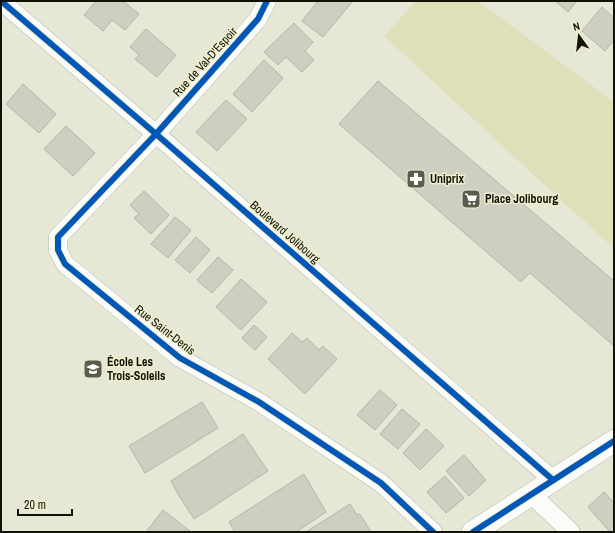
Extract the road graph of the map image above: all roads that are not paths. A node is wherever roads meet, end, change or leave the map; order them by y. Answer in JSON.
{"nodes":[{"id":1,"x":1,"y":1,"type":"edge"},
{"id":2,"x":267,"y":1,"type":"edge"},
{"id":3,"x":156,"y":134,"type":"junction"},
{"id":4,"x":614,"y":441,"type":"edge"},
{"id":5,"x":553,"y":480,"type":"junction"},
{"id":6,"x":531,"y":494,"type":"junction"},
{"id":7,"x":433,"y":532,"type":"edge"},
{"id":8,"x":473,"y":532,"type":"edge"},
{"id":9,"x":571,"y":532,"type":"edge"}],
"edges":[{"from":1,"to":3,"type":"street","name":"Boulevard Jolibourg"},
{"from":2,"to":3,"type":"street","name":"Rue de Val-D'Espoir"},
{"from":3,"to":5,"type":"street","name":"Boulevard Jolibourg"},
{"from":3,"to":7,"type":"street","name":"Rue Saint-Denis"},
{"from":4,"to":5,"type":"street"},
{"from":5,"to":6,"type":"street"},
{"from":6,"to":8,"type":"street"},
{"from":6,"to":9,"type":"street"}]}
